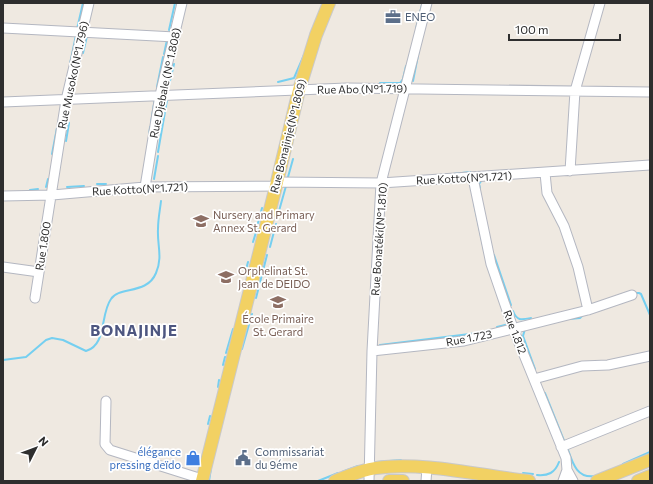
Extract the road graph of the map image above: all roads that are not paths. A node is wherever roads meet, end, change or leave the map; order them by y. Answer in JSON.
{"nodes":[{"id":1,"x":89,"y":3,"type":"edge"},
{"id":2,"x":182,"y":3,"type":"edge"},
{"id":3,"x":329,"y":3,"type":"edge"},
{"id":4,"x":427,"y":3,"type":"edge"},
{"id":5,"x":600,"y":3,"type":"edge"},
{"id":6,"x":3,"y":28,"type":"edge"},
{"id":7,"x":83,"y":32,"type":"junction"},
{"id":8,"x":175,"y":37,"type":"junction"},
{"id":9,"x":404,"y":88,"type":"junction"},
{"id":10,"x":299,"y":90,"type":"junction"},
{"id":11,"x":575,"y":91,"type":"junction"},
{"id":12,"x":650,"y":92,"type":"edge"},
{"id":13,"x":160,"y":95,"type":"junction"},
{"id":14,"x":66,"y":100,"type":"junction"},
{"id":15,"x":3,"y":102,"type":"edge"},
{"id":16,"x":650,"y":165,"type":"edge"},
{"id":17,"x":570,"y":171,"type":"junction"},
{"id":18,"x":545,"y":173,"type":"junction"},
{"id":19,"x":473,"y":178,"type":"junction"},
{"id":20,"x":382,"y":183,"type":"junction"},
{"id":21,"x":277,"y":184,"type":"junction"},
{"id":22,"x":145,"y":187,"type":"junction"},
{"id":23,"x":52,"y":195,"type":"junction"},
{"id":24,"x":3,"y":196,"type":"edge"},
{"id":25,"x":3,"y":268,"type":"edge"},
{"id":26,"x":39,"y":272,"type":"junction"},
{"id":27,"x":632,"y":294,"type":"dead end"},
{"id":28,"x":35,"y":298,"type":"dead end"},
{"id":29,"x":588,"y":310,"type":"junction"},
{"id":30,"x":513,"y":328,"type":"junction"},
{"id":31,"x":372,"y":351,"type":"junction"},
{"id":32,"x":650,"y":356,"type":"edge"},
{"id":33,"x":534,"y":379,"type":"junction"},
{"id":34,"x":106,"y":402,"type":"dead end"},
{"id":35,"x":650,"y":411,"type":"edge"},
{"id":36,"x":561,"y":447,"type":"junction"},
{"id":37,"x":650,"y":460,"type":"edge"},
{"id":38,"x":428,"y":468,"type":"junction"},
{"id":39,"x":567,"y":470,"type":"junction"},
{"id":40,"x":369,"y":475,"type":"edge"},
{"id":41,"x":650,"y":476,"type":"edge"},
{"id":42,"x":501,"y":479,"type":"edge"},
{"id":43,"x":202,"y":480,"type":"edge"},
{"id":44,"x":335,"y":481,"type":"edge"},
{"id":45,"x":389,"y":481,"type":"edge"},
{"id":46,"x":403,"y":481,"type":"edge"},
{"id":47,"x":426,"y":481,"type":"edge"},
{"id":48,"x":529,"y":481,"type":"edge"},
{"id":49,"x":563,"y":481,"type":"edge"},
{"id":50,"x":573,"y":481,"type":"edge"},
{"id":51,"x":597,"y":481,"type":"edge"},
{"id":52,"x":638,"y":481,"type":"edge"}],
"edges":[{"from":1,"to":7,"type":"street","name":"Rue Musoko(N°1.796)"},
{"from":2,"to":8,"type":"street","name":"Rue Djebale (N° 1.808)"},
{"from":3,"to":10,"type":"main road","name":"Rue Bonajinje(N°1.809)"},
{"from":4,"to":9,"type":"street","name":"Rue Bonatéki(N°1.810)"},
{"from":5,"to":11,"type":"street"},
{"from":6,"to":7,"type":"street"},
{"from":7,"to":8,"type":"street"},
{"from":7,"to":14,"type":"street","name":"Rue Musoko(N°1.796)"},
{"from":8,"to":13,"type":"street","name":"Rue Djebale (N° 1.808)"},
{"from":9,"to":10,"type":"street","name":"Rue Abo (N°1.719)"},
{"from":9,"to":11,"type":"street","name":"Rue Abo (N°1.719)"},
{"from":9,"to":20,"type":"street","name":"Rue Bonatéki(N°1.810)"},
{"from":10,"to":13,"type":"street","name":"Rue Abo (N°1.719)"},
{"from":10,"to":21,"type":"main road","name":"Rue Bonajinje(N°1.809)"},
{"from":11,"to":12,"type":"street","name":"Rue Abo (N°1.719)"},
{"from":11,"to":17,"type":"street"},
{"from":13,"to":14,"type":"street","name":"Rue Abo (N°1.719)"},
{"from":13,"to":22,"type":"street","name":"Rue Djebale (N° 1.808)"},
{"from":14,"to":15,"type":"street","name":"Rue Abo (N°1.719)"},
{"from":14,"to":23,"type":"street","name":"Rue Musoko(N°1.796)"},
{"from":16,"to":17,"type":"street","name":"Rue Kotto(N°1.721)"},
{"from":17,"to":18,"type":"street","name":"Rue Kotto(N°1.721)"},
{"from":18,"to":19,"type":"street","name":"Rue Kotto(N°1.721)"},
{"from":18,"to":29,"type":"street"},
{"from":19,"to":20,"type":"street","name":"Rue Kotto(N°1.721)"},
{"from":19,"to":30,"type":"street","name":"Rue 1.812"},
{"from":20,"to":21,"type":"street","name":"Rue Kotto(N°1.721)"},
{"from":20,"to":31,"type":"street","name":"Rue Bonatéki(N°1.810)"},
{"from":21,"to":22,"type":"street","name":"Rue Kotto(N°1.721)"},
{"from":21,"to":43,"type":"main road","name":"Rue Bonajinje(N°1.809)"},
{"from":22,"to":23,"type":"street","name":"Rue Kotto(N°1.721)"},
{"from":23,"to":24,"type":"street","name":"Rue Kotto(N°1.721)"},
{"from":23,"to":26,"type":"street","name":"Rue 1.800"},
{"from":25,"to":26,"type":"street"},
{"from":26,"to":28,"type":"street","name":"Rue 1.800"},
{"from":27,"to":29,"type":"street","name":"Rue 1.723"},
{"from":29,"to":30,"type":"street","name":"Rue 1.723"},
{"from":30,"to":31,"type":"street","name":"Rue 1.723"},
{"from":30,"to":33,"type":"street","name":"Rue 1.812"},
{"from":31,"to":40,"type":"street","name":"Rue Bonatéki(N°1.810)"},
{"from":32,"to":33,"type":"street"},
{"from":33,"to":36,"type":"street","name":"Rue 1.812"},
{"from":34,"to":43,"type":"street"},
{"from":35,"to":36,"type":"street"},
{"from":36,"to":39,"type":"street","name":"Rue 1.812"},
{"from":37,"to":51,"type":"main road"},
{"from":38,"to":40,"type":"main road"},
{"from":38,"to":42,"type":"main road"},
{"from":38,"to":47,"type":"street"},
{"from":39,"to":49,"type":"street"},
{"from":39,"to":50,"type":"street","name":"Rue 1.812"},
{"from":40,"to":44,"type":"main road"},
{"from":41,"to":52,"type":"main road"},
{"from":42,"to":48,"type":"main road"},
{"from":45,"to":46,"type":"main road"}]}
